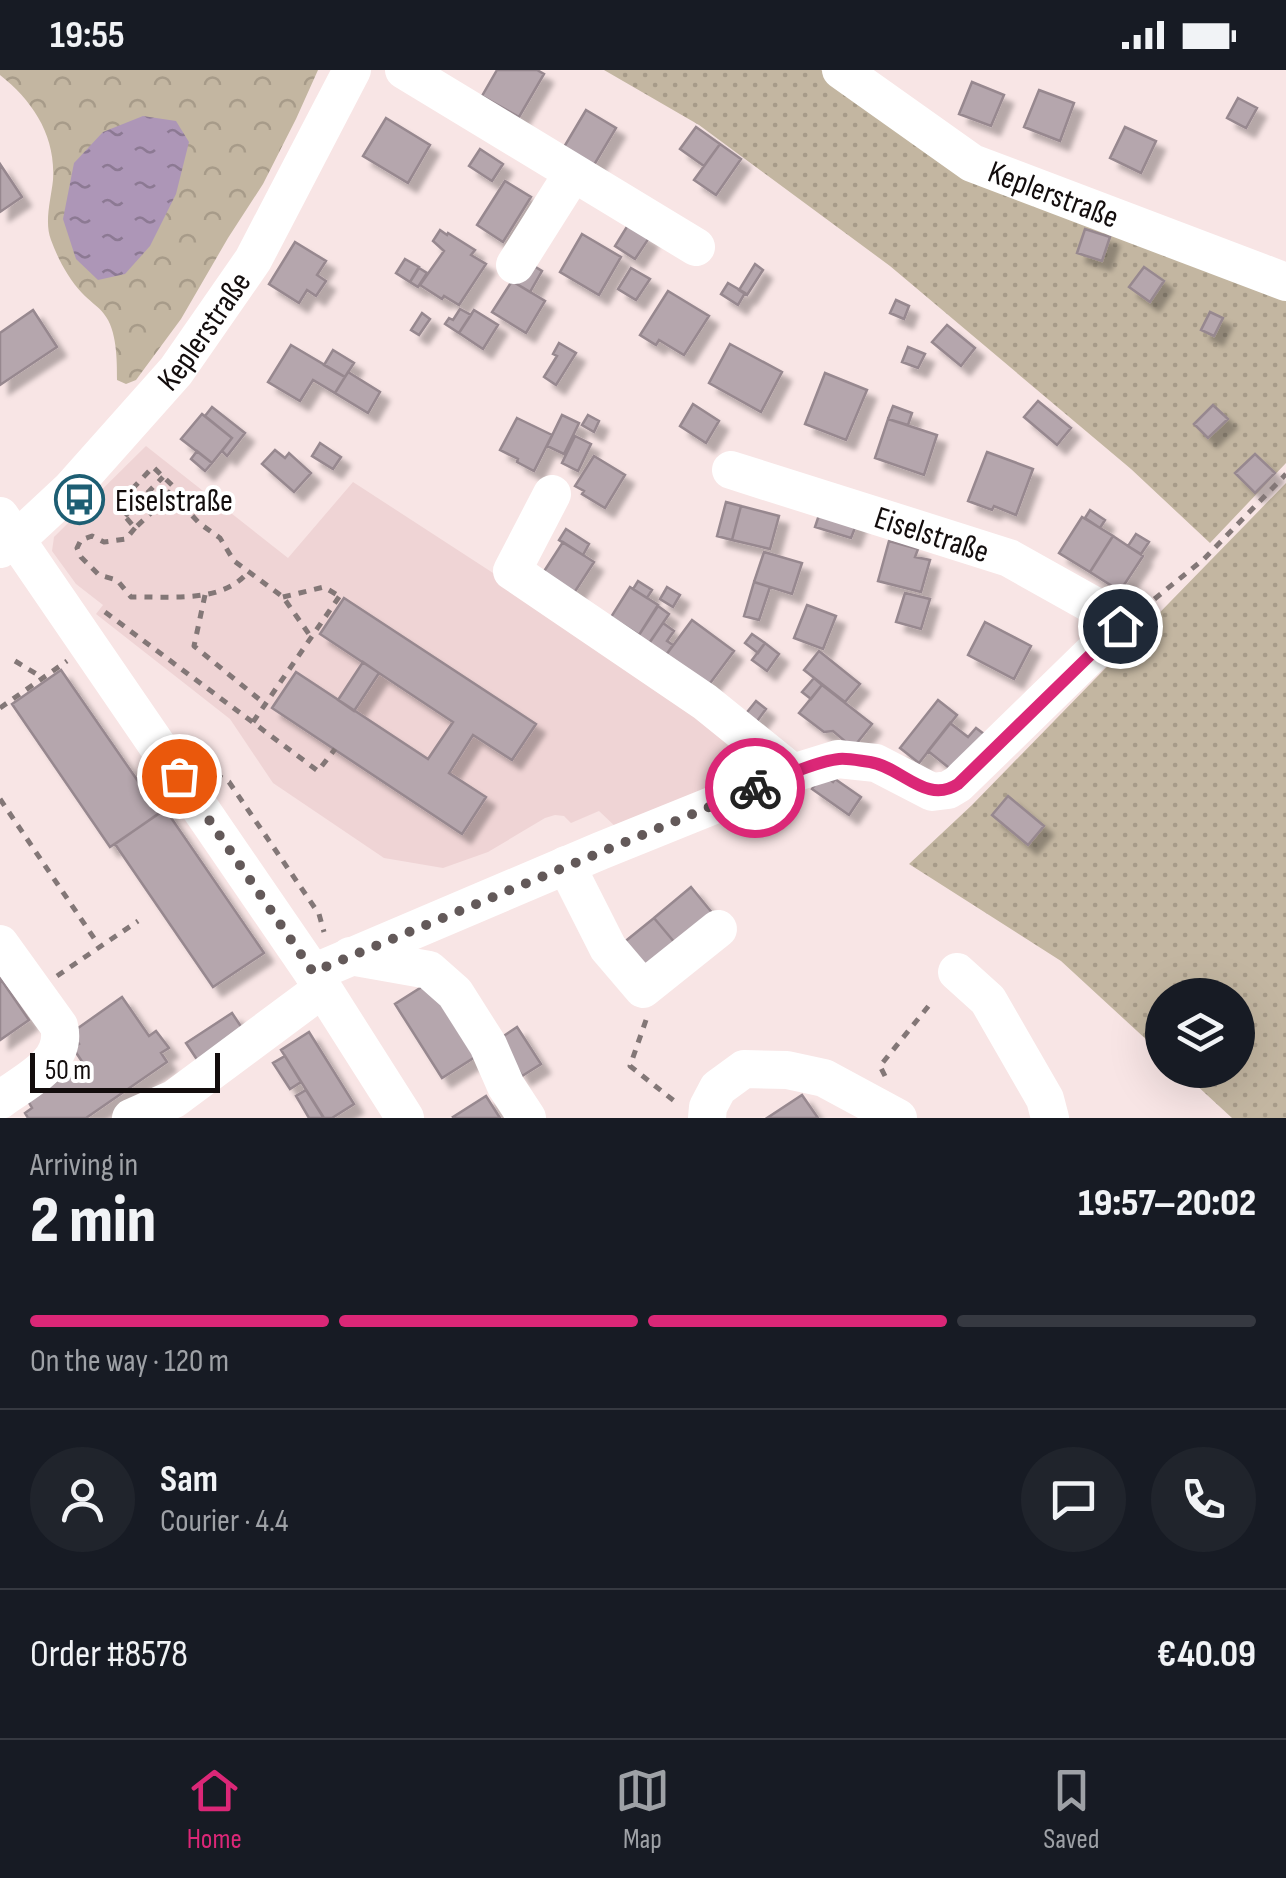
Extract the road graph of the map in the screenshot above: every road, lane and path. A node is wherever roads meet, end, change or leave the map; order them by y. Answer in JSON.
{"nodes":[{"id":1,"x":352,"y":70,"type":"edge"},
{"id":2,"x":404,"y":70,"type":"edge"},
{"id":3,"x":841,"y":70,"type":"edge"},
{"id":4,"x":574,"y":173,"type":"junction"},
{"id":5,"x":696,"y":247,"type":"dead end"},
{"id":6,"x":514,"y":265,"type":"dead end"},
{"id":7,"x":1286,"y":282,"type":"edge"},
{"id":8,"x":731,"y":470,"type":"dead end"},
{"id":9,"x":1286,"y":474,"type":"edge"},
{"id":10,"x":163,"y":477,"type":"junction"},
{"id":11,"x":128,"y":493,"type":"junction"},
{"id":12,"x":552,"y":494,"type":"dead end"},
{"id":13,"x":138,"y":503,"type":"junction"},
{"id":14,"x":152,"y":512,"type":"junction"},
{"id":15,"x":125,"y":516,"type":"junction"},
{"id":16,"x":135,"y":528,"type":"junction"},
{"id":17,"x":5,"y":534,"type":"edge"},
{"id":18,"x":248,"y":572,"type":"junction"},
{"id":19,"x":205,"y":594,"type":"junction"},
{"id":20,"x":283,"y":597,"type":"junction"},
{"id":21,"x":100,"y":609,"type":"dead end"},
{"id":22,"x":1120,"y":626,"type":"junction"},
{"id":23,"x":312,"y":637,"type":"junction"},
{"id":24,"x":90,"y":646,"type":"junction"},
{"id":25,"x":15,"y":661,"type":"dead end"},
{"id":26,"x":43,"y":678,"type":"junction"},
{"id":27,"x":265,"y":704,"type":"junction"},
{"id":28,"x":0,"y":708,"type":"edge"},
{"id":29,"x":253,"y":722,"type":"junction"},
{"id":30,"x":334,"y":750,"type":"dead end"},
{"id":31,"x":793,"y":773,"type":"junction"},
{"id":32,"x":0,"y":799,"type":"edge"},
{"id":33,"x":566,"y":865,"type":"junction"},
{"id":34,"x":138,"y":921,"type":"dead end"},
{"id":35,"x":718,"y":928,"type":"dead end"},
{"id":36,"x":0,"y":944,"type":"edge"},
{"id":37,"x":100,"y":947,"type":"junction"},
{"id":38,"x":350,"y":956,"type":"junction"},
{"id":39,"x":958,"y":972,"type":"dead end"},
{"id":40,"x":318,"y":981,"type":"junction"},
{"id":41,"x":646,"y":986,"type":"junction"},
{"id":42,"x":34,"y":992,"type":"junction"},
{"id":43,"x":931,"y":1003,"type":"dead end"},
{"id":44,"x":880,"y":1066,"type":"dead end"},
{"id":45,"x":0,"y":1100,"type":"edge"},
{"id":46,"x":694,"y":1113,"type":"edge"},
{"id":47,"x":131,"y":1118,"type":"edge"},
{"id":48,"x":404,"y":1118,"type":"edge"},
{"id":49,"x":527,"y":1118,"type":"edge"},
{"id":50,"x":898,"y":1118,"type":"edge"},
{"id":51,"x":1050,"y":1118,"type":"edge"}],
"edges":[{"from":1,"to":17,"type":"street","name":"Keplerstraße"},
{"from":2,"to":4,"type":"street"},
{"from":3,"to":7,"type":"street","name":"Keplerstraße"},
{"from":4,"to":5,"type":"street"},
{"from":4,"to":6,"type":"street"},
{"from":8,"to":22,"type":"street","name":"Eiselstraße"},
{"from":9,"to":22,"type":"path"},
{"from":10,"to":11,"type":"path"},
{"from":10,"to":13,"type":"path"},
{"from":10,"to":14,"type":"path"},
{"from":11,"to":13,"type":"path"},
{"from":11,"to":15,"type":"path"},
{"from":12,"to":31,"type":"street"},
{"from":13,"to":14,"type":"path"},
{"from":13,"to":15,"type":"path"},
{"from":14,"to":16,"type":"path"},
{"from":14,"to":18,"type":"path"},
{"from":15,"to":16,"type":"path"},
{"from":16,"to":19,"type":"path"},
{"from":17,"to":24,"type":"street"},
{"from":18,"to":19,"type":"path"},
{"from":18,"to":20,"type":"path"},
{"from":19,"to":27,"type":"path"},
{"from":20,"to":23,"type":"path"},
{"from":20,"to":23,"type":"path"},
{"from":21,"to":29,"type":"path"},
{"from":22,"to":31,"type":"street"},
{"from":23,"to":27,"type":"path"},
{"from":24,"to":26,"type":"path"},
{"from":24,"to":40,"type":"street"},
{"from":25,"to":26,"type":"path"},
{"from":26,"to":28,"type":"path"},
{"from":27,"to":29,"type":"path"},
{"from":29,"to":30,"type":"path"},
{"from":31,"to":33,"type":"street"},
{"from":32,"to":37,"type":"path"},
{"from":33,"to":38,"type":"street"},
{"from":33,"to":41,"type":"street"},
{"from":34,"to":37,"type":"path"},
{"from":35,"to":41,"type":"street"},
{"from":36,"to":42,"type":"street"},
{"from":37,"to":42,"type":"path"},
{"from":38,"to":40,"type":"street"},
{"from":38,"to":49,"type":"street"},
{"from":39,"to":51,"type":"street"},
{"from":40,"to":47,"type":"street"},
{"from":40,"to":48,"type":"street"},
{"from":41,"to":46,"type":"path"},
{"from":42,"to":45,"type":"street"},
{"from":43,"to":44,"type":"path"},
{"from":46,"to":50,"type":"street"}]}
